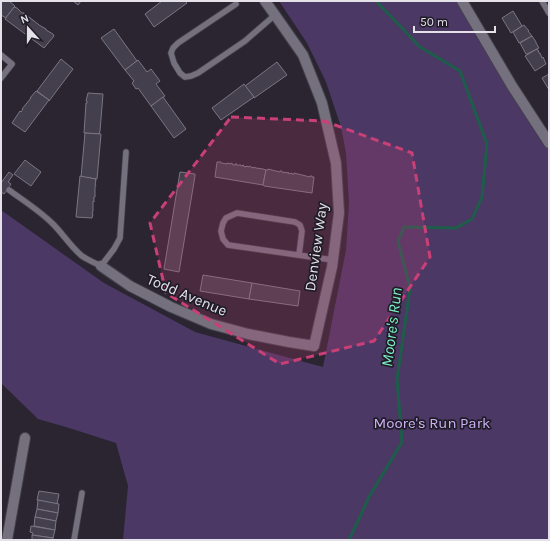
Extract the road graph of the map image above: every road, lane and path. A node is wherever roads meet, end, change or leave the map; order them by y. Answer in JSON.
{"nodes":[{"id":1,"x":265,"y":1,"type":"edge"},
{"id":2,"x":462,"y":1,"type":"edge"},
{"id":3,"x":542,"y":1,"type":"edge"},
{"id":4,"x":236,"y":4,"type":"dead end"},
{"id":5,"x":549,"y":12,"type":"edge"},
{"id":6,"x":275,"y":15,"type":"junction"},
{"id":7,"x":1,"y":55,"type":"edge"},
{"id":8,"x":1,"y":78,"type":"edge"},
{"id":9,"x":549,"y":143,"type":"edge"},
{"id":10,"x":126,"y":152,"type":"dead end"},
{"id":11,"x":9,"y":190,"type":"dead end"},
{"id":12,"x":299,"y":255,"type":"junction"},
{"id":13,"x":333,"y":260,"type":"junction"},
{"id":14,"x":101,"y":266,"type":"junction"},
{"id":15,"x":314,"y":346,"type":"joint"},
{"id":16,"x":25,"y":438,"type":"dead end"},
{"id":17,"x":82,"y":493,"type":"dead end"},
{"id":18,"x":5,"y":537,"type":"edge"},
{"id":19,"x":74,"y":540,"type":"edge"}],
"edges":[{"from":1,"to":6,"type":"street","name":"Denview Way"},
{"from":2,"to":9,"type":"street"},
{"from":3,"to":5,"type":"lane"},
{"from":4,"to":6,"type":"lane"},
{"from":6,"to":13,"type":"street","name":"Denview Way"},
{"from":7,"to":8,"type":"lane"},
{"from":10,"to":14,"type":"lane"},
{"from":11,"to":14,"type":"lane"},
{"from":12,"to":12,"type":"lane"},
{"from":12,"to":13,"type":"lane"},
{"from":13,"to":15,"type":"street","name":"Denview Way"},
{"from":14,"to":15,"type":"street","name":"Todd Avenue"},
{"from":16,"to":18,"type":"street"},
{"from":17,"to":19,"type":"lane"}]}
